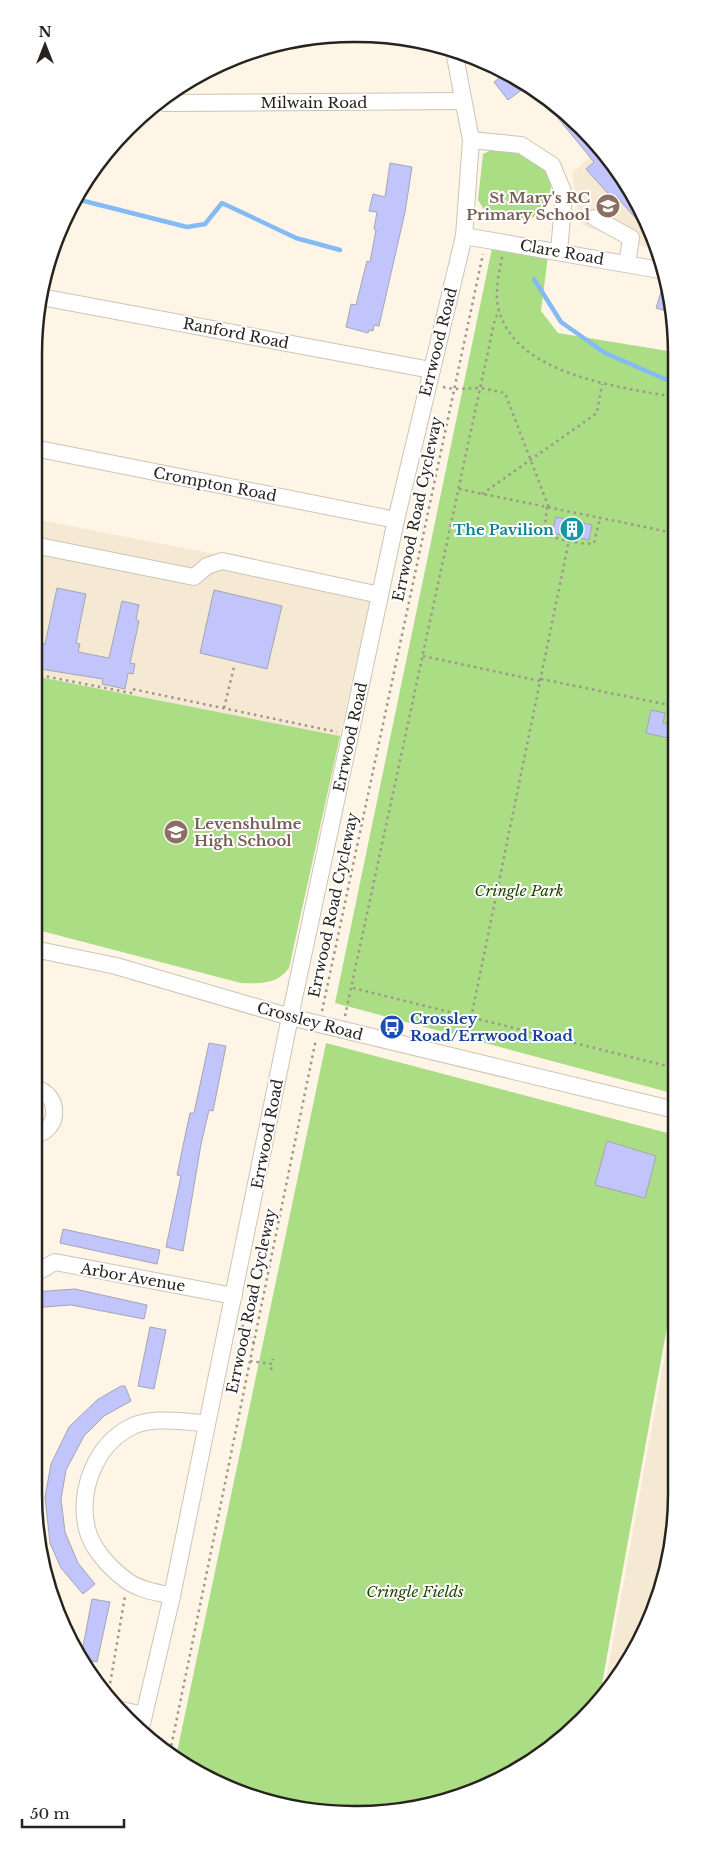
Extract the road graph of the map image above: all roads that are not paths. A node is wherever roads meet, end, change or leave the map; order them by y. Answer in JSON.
{"nodes":[{"id":1,"x":455,"y":59,"type":"edge"},
{"id":2,"x":462,"y":101,"type":"junction"},
{"id":3,"x":170,"y":103,"type":"edge"},
{"id":4,"x":471,"y":140,"type":"junction"},
{"id":5,"x":595,"y":218,"type":"dead end"},
{"id":6,"x":464,"y":236,"type":"junction"},
{"id":7,"x":559,"y":251,"type":"junction"},
{"id":8,"x":627,"y":264,"type":"junction"},
{"id":9,"x":655,"y":269,"type":"edge"},
{"id":10,"x":48,"y":297,"type":"edge"},
{"id":11,"x":430,"y":377,"type":"junction"},
{"id":12,"x":42,"y":450,"type":"edge"},
{"id":13,"x":396,"y":520,"type":"junction"},
{"id":14,"x":42,"y":547,"type":"edge"},
{"id":15,"x":380,"y":595,"type":"junction"},
{"id":16,"x":42,"y":951,"type":"edge"},
{"id":17,"x":290,"y":1017,"type":"junction"},
{"id":18,"x":42,"y":1091,"type":"edge"},
{"id":19,"x":668,"y":1108,"type":"edge"},
{"id":20,"x":42,"y":1133,"type":"edge"},
{"id":21,"x":42,"y":1269,"type":"edge"},
{"id":22,"x":234,"y":1296,"type":"junction"},
{"id":23,"x":206,"y":1423,"type":"junction"},
{"id":24,"x":172,"y":1596,"type":"junction"},
{"id":25,"x":142,"y":1722,"type":"edge"}],
"edges":[{"from":1,"to":2,"type":"street","name":"Errwood Road"},
{"from":2,"to":3,"type":"street","name":"Milwain Road"},
{"from":2,"to":4,"type":"street","name":"Errwood Road"},
{"from":4,"to":6,"type":"street","name":"Errwood Road"},
{"from":4,"to":7,"type":"street"},
{"from":5,"to":8,"type":"street"},
{"from":6,"to":7,"type":"street","name":"Clare Road"},
{"from":6,"to":11,"type":"street","name":"Errwood Road"},
{"from":7,"to":8,"type":"street","name":"Clare Road"},
{"from":8,"to":9,"type":"street","name":"Clare Road"},
{"from":10,"to":11,"type":"street","name":"Ranford Road"},
{"from":11,"to":13,"type":"street","name":"Errwood Road"},
{"from":12,"to":13,"type":"street","name":"Crompton Road"},
{"from":13,"to":15,"type":"street","name":"Errwood Road"},
{"from":14,"to":15,"type":"street"},
{"from":15,"to":17,"type":"street","name":"Errwood Road"},
{"from":16,"to":17,"type":"street","name":"Crossley Road"},
{"from":17,"to":19,"type":"street","name":"Crossley Road"},
{"from":17,"to":22,"type":"street","name":"Errwood Road"},
{"from":18,"to":20,"type":"street"},
{"from":21,"to":22,"type":"street","name":"Arbor Avenue"},
{"from":22,"to":23,"type":"street","name":"Errwood Road"},
{"from":23,"to":24,"type":"street","name":"Errwood Road"},
{"from":23,"to":24,"type":"street"},
{"from":24,"to":25,"type":"street","name":"Errwood Road"}]}
